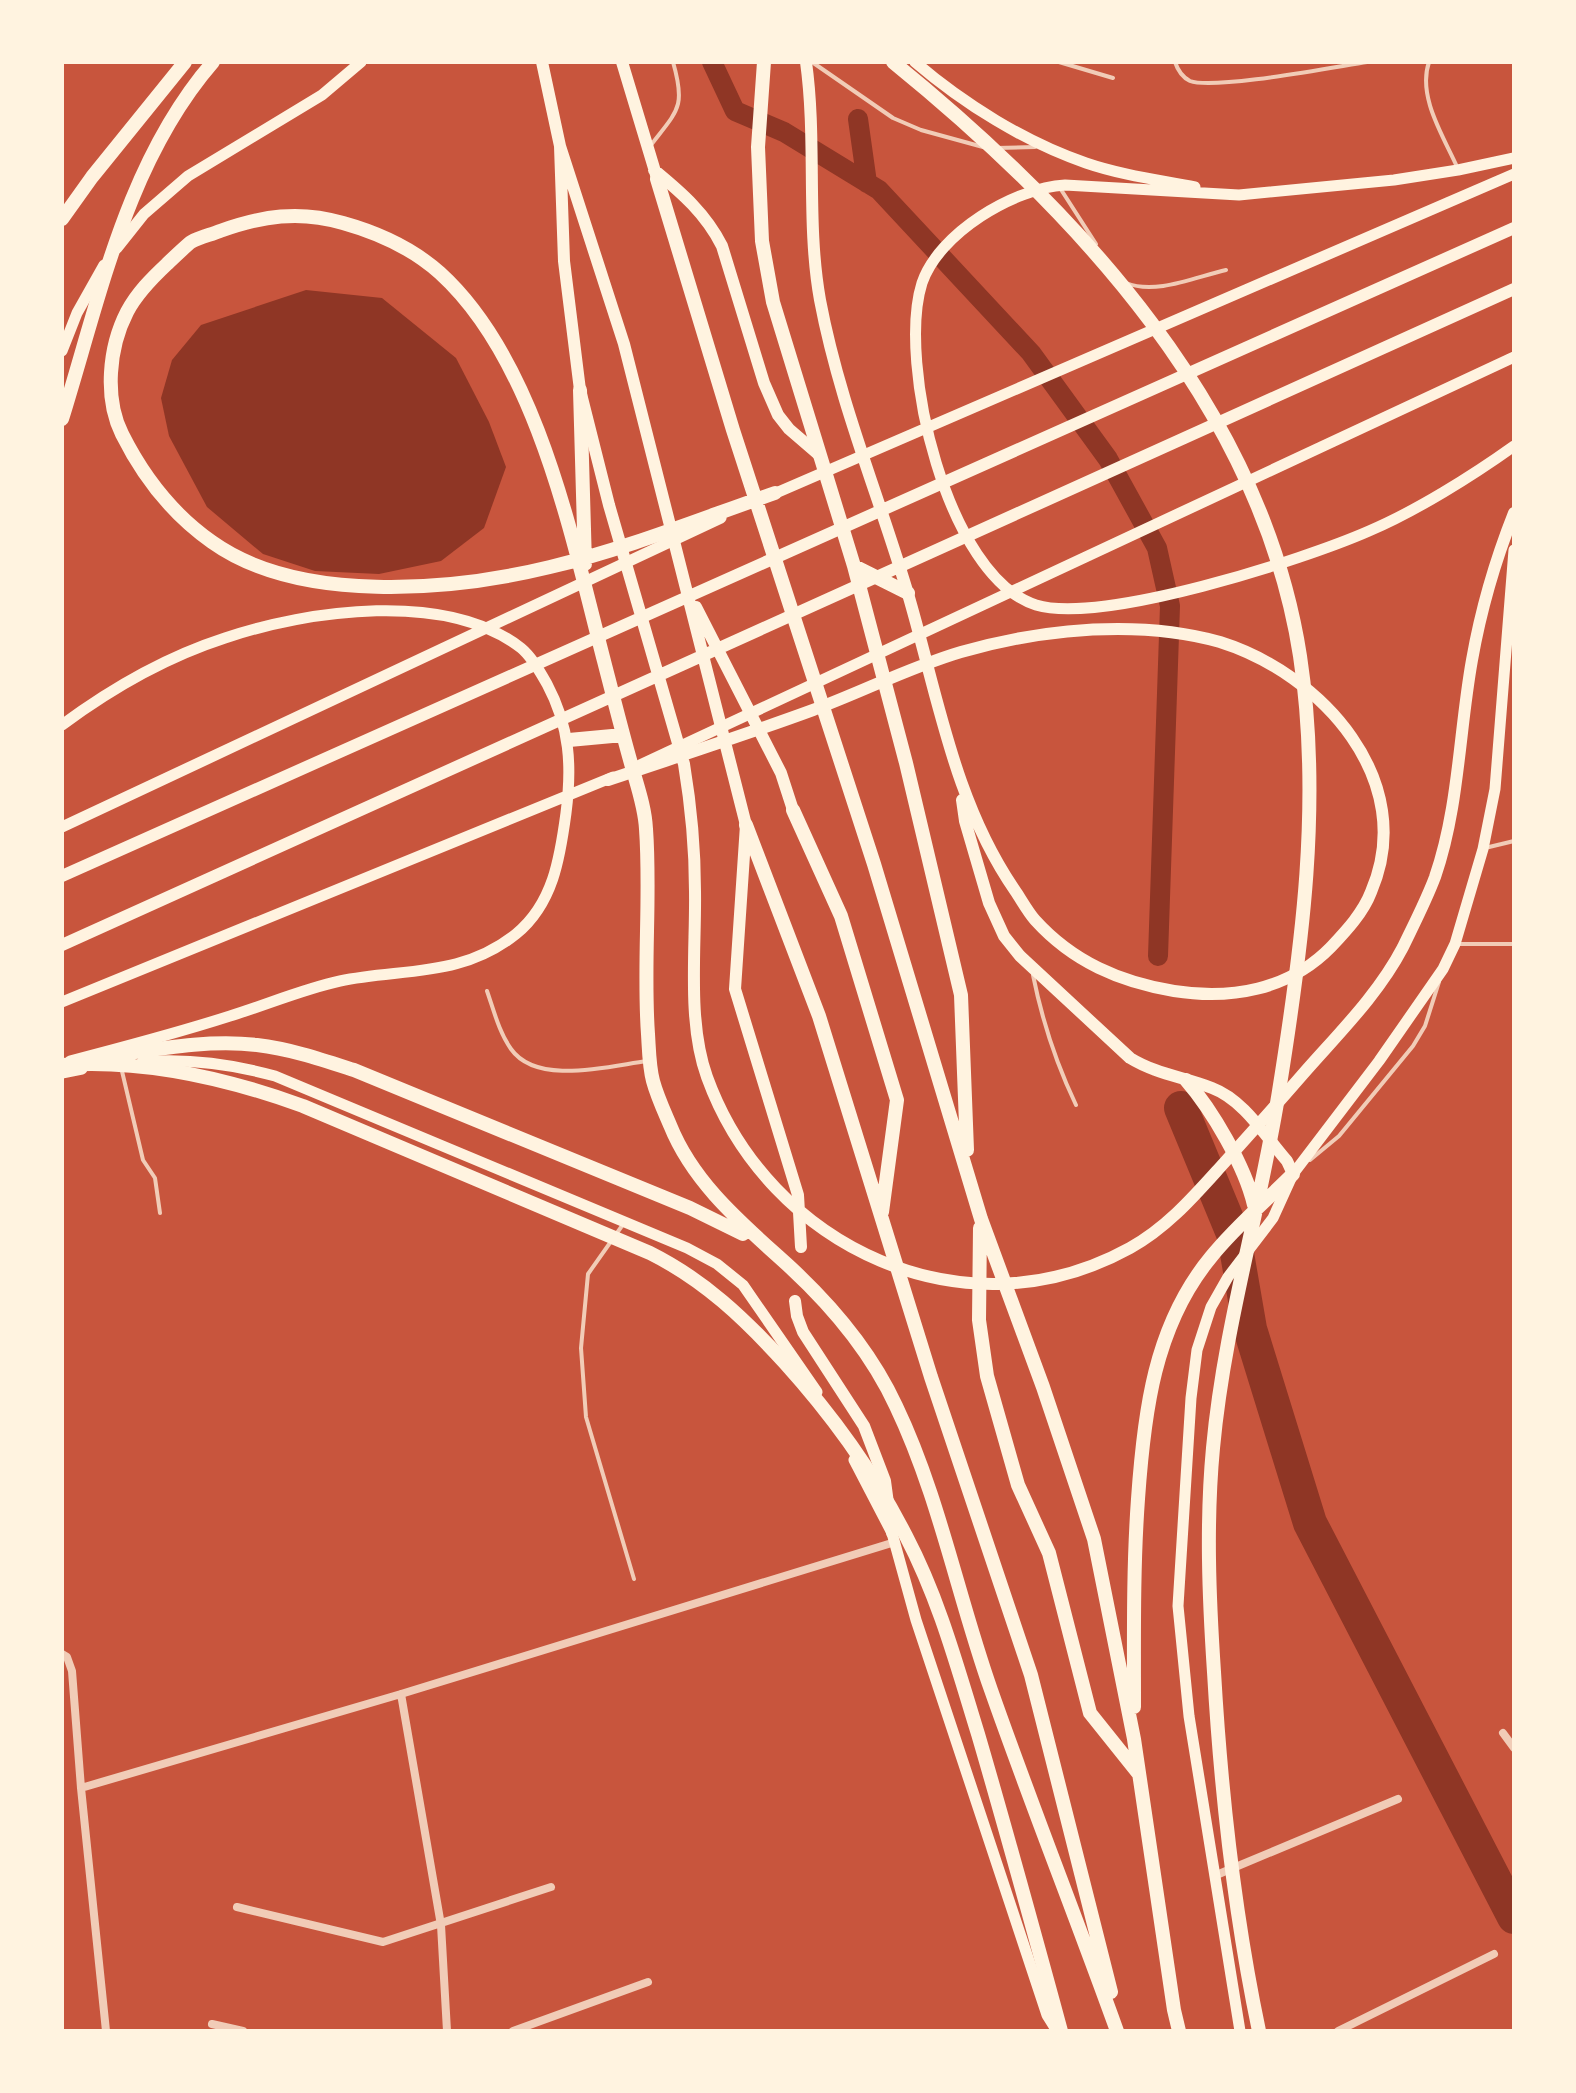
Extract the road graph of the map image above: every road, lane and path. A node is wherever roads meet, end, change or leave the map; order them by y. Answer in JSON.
{"nodes":[{"id":1,"x":185,"y":62,"type":"edge"},
{"id":2,"x":213,"y":62,"type":"edge"},
{"id":3,"x":361,"y":62,"type":"edge"},
{"id":4,"x":542,"y":62,"type":"edge"},
{"id":5,"x":622,"y":62,"type":"edge"},
{"id":6,"x":673,"y":62,"type":"edge"},
{"id":7,"x":764,"y":62,"type":"edge"},
{"id":8,"x":806,"y":62,"type":"edge"},
{"id":9,"x":812,"y":62,"type":"edge"},
{"id":10,"x":893,"y":62,"type":"edge"},
{"id":11,"x":915,"y":62,"type":"edge"},
{"id":12,"x":1059,"y":62,"type":"edge"},
{"id":13,"x":1175,"y":62,"type":"edge"},
{"id":14,"x":1367,"y":62,"type":"edge"},
{"id":15,"x":1429,"y":62,"type":"edge"},
{"id":16,"x":1113,"y":78,"type":"dead end"},
{"id":17,"x":560,"y":146,"type":"junction"},
{"id":18,"x":1046,"y":146,"type":"junction"},
{"id":19,"x":649,"y":148,"type":"junction"},
{"id":20,"x":1514,"y":158,"type":"edge"},
{"id":21,"x":1458,"y":170,"type":"junction"},
{"id":22,"x":1514,"y":174,"type":"edge"},
{"id":23,"x":656,"y":175,"type":"junction"},
{"id":24,"x":1058,"y":186,"type":"junction"},
{"id":25,"x":1239,"y":195,"type":"junction"},
{"id":26,"x":62,"y":219,"type":"edge"},
{"id":27,"x":1514,"y":228,"type":"edge"},
{"id":28,"x":1226,"y":270,"type":"dead end"},
{"id":29,"x":1514,"y":289,"type":"edge"},
{"id":30,"x":62,"y":351,"type":"edge"},
{"id":31,"x":1514,"y":357,"type":"edge"},
{"id":32,"x":580,"y":390,"type":"junction"},
{"id":33,"x":62,"y":419,"type":"edge"},
{"id":34,"x":1514,"y":446,"type":"edge"},
{"id":35,"x":818,"y":454,"type":"junction"},
{"id":36,"x":775,"y":493,"type":"junction"},
{"id":37,"x":1514,"y":513,"type":"edge"},
{"id":38,"x":1514,"y":550,"type":"edge"},
{"id":39,"x":854,"y":566,"type":"junction"},
{"id":40,"x":585,"y":589,"type":"junction"},
{"id":41,"x":686,"y":589,"type":"junction"},
{"id":42,"x":908,"y":593,"type":"junction"},
{"id":43,"x":1511,"y":610,"type":"edge"},
{"id":44,"x":62,"y":725,"type":"edge"},
{"id":45,"x":623,"y":735,"type":"junction"},
{"id":46,"x":569,"y":740,"type":"junction"},
{"id":47,"x":608,"y":780,"type":"junction"},
{"id":48,"x":960,"y":785,"type":"junction"},
{"id":49,"x":793,"y":810,"type":"joint"},
{"id":50,"x":746,"y":825,"type":"junction"},
{"id":51,"x":62,"y":827,"type":"edge"},
{"id":52,"x":1514,"y":841,"type":"edge"},
{"id":53,"x":1483,"y":849,"type":"junction"},
{"id":54,"x":62,"y":876,"type":"edge"},
{"id":55,"x":1455,"y":944,"type":"junction"},
{"id":56,"x":1514,"y":944,"type":"edge"},
{"id":57,"x":62,"y":945,"type":"edge"},
{"id":58,"x":1032,"y":967,"type":"junction"},
{"id":59,"x":1443,"y":969,"type":"junction"},
{"id":60,"x":487,"y":991,"type":"dead end"},
{"id":61,"x":62,"y":1002,"type":"edge"},
{"id":62,"x":650,"y":1061,"type":"junction"},
{"id":63,"x":121,"y":1065,"type":"junction"},
{"id":64,"x":63,"y":1066,"type":"edge"},
{"id":65,"x":1186,"y":1080,"type":"junction"},
{"id":66,"x":1076,"y":1105,"type":"dead end"},
{"id":67,"x":968,"y":1171,"type":"junction"},
{"id":68,"x":1293,"y":1174,"type":"junction"},
{"id":69,"x":160,"y":1213,"type":"dead end"},
{"id":70,"x":881,"y":1216,"type":"junction"},
{"id":71,"x":1252,"y":1216,"type":"junction"},
{"id":72,"x":981,"y":1219,"type":"junction"},
{"id":73,"x":625,"y":1221,"type":"junction"},
{"id":74,"x":801,"y":1247,"type":"dead end"},
{"id":75,"x":768,"y":1249,"type":"junction"},
{"id":76,"x":795,"y":1301,"type":"dead end"},
{"id":77,"x":894,"y":1538,"type":"junction"},
{"id":78,"x":634,"y":1579,"type":"dead end"},
{"id":79,"x":62,"y":1654,"type":"edge"},
{"id":80,"x":401,"y":1694,"type":"junction"},
{"id":81,"x":1503,"y":1733,"type":"dead end"},
{"id":82,"x":1134,"y":1739,"type":"junction"},
{"id":83,"x":1514,"y":1748,"type":"edge"},
{"id":84,"x":1139,"y":1775,"type":"junction"},
{"id":85,"x":81,"y":1788,"type":"junction"},
{"id":86,"x":1398,"y":1799,"type":"dead end"},
{"id":87,"x":1214,"y":1876,"type":"junction"},
{"id":88,"x":551,"y":1887,"type":"dead end"},
{"id":89,"x":237,"y":1907,"type":"dead end"},
{"id":90,"x":441,"y":1925,"type":"junction"},
{"id":91,"x":1494,"y":1954,"type":"dead end"},
{"id":92,"x":648,"y":1982,"type":"dead end"},
{"id":93,"x":212,"y":2024,"type":"dead end"},
{"id":94,"x":106,"y":2031,"type":"edge"},
{"id":95,"x":243,"y":2031,"type":"edge"},
{"id":96,"x":447,"y":2031,"type":"edge"},
{"id":97,"x":513,"y":2031,"type":"edge"},
{"id":98,"x":1059,"y":2031,"type":"edge"},
{"id":99,"x":1119,"y":2031,"type":"edge"},
{"id":100,"x":1179,"y":2031,"type":"edge"},
{"id":101,"x":1240,"y":2031,"type":"edge"},
{"id":102,"x":1259,"y":2031,"type":"edge"},
{"id":103,"x":1338,"y":2031,"type":"edge"}],
"edges":[{"from":1,"to":26,"type":"highway"},
{"from":2,"to":33,"type":"highway"},
{"from":3,"to":30,"type":"main road"},
{"from":4,"to":17,"type":"highway"},
{"from":5,"to":19,"type":"highway"},
{"from":6,"to":19,"type":"lane"},
{"from":7,"to":35,"type":"highway"},
{"from":8,"to":42,"type":"highway"},
{"from":9,"to":18,"type":"lane"},
{"from":10,"to":102,"type":"highway"},
{"from":11,"to":18,"type":"main road"},
{"from":12,"to":16,"type":"lane"},
{"from":13,"to":14,"type":"lane"},
{"from":15,"to":21,"type":"lane"},
{"from":17,"to":32,"type":"highway"},
{"from":17,"to":41,"type":"highway"},
{"from":18,"to":25,"type":"main road"},
{"from":19,"to":23,"type":"highway"},
{"from":20,"to":21,"type":"main road"},
{"from":21,"to":25,"type":"main road"},
{"from":22,"to":36,"type":"main road"},
{"from":23,"to":35,"type":"highway"},
{"from":23,"to":67,"type":"highway"},
{"from":24,"to":25,"type":"main road"},
{"from":24,"to":28,"type":"lane"},
{"from":24,"to":34,"type":"main road"},
{"from":27,"to":54,"type":"highway"},
{"from":29,"to":57,"type":"highway"},
{"from":31,"to":47,"type":"main road"},
{"from":32,"to":37,"type":"highway"},
{"from":32,"to":40,"type":"highway"},
{"from":35,"to":39,"type":"highway"},
{"from":36,"to":40,"type":"highway"},
{"from":36,"to":51,"type":"main road"},
{"from":38,"to":43,"type":"main road"},
{"from":39,"to":42,"type":"highway"},
{"from":39,"to":67,"type":"highway"},
{"from":40,"to":45,"type":"highway"},
{"from":41,"to":49,"type":"highway"},
{"from":41,"to":50,"type":"highway"},
{"from":42,"to":48,"type":"highway"},
{"from":43,"to":53,"type":"main road"},
{"from":44,"to":46,"type":"main road"},
{"from":45,"to":46,"type":"highway"},
{"from":45,"to":62,"type":"highway"},
{"from":46,"to":64,"type":"main road"},
{"from":47,"to":48,"type":"highway"},
{"from":47,"to":61,"type":"main road"},
{"from":48,"to":58,"type":"highway"},
{"from":49,"to":70,"type":"highway"},
{"from":50,"to":70,"type":"highway"},
{"from":50,"to":74,"type":"highway"},
{"from":52,"to":53,"type":"lane"},
{"from":53,"to":55,"type":"main road"},
{"from":55,"to":56,"type":"lane"},
{"from":55,"to":59,"type":"main road"},
{"from":58,"to":65,"type":"highway"},
{"from":58,"to":66,"type":"lane"},
{"from":59,"to":68,"type":"main road"},
{"from":59,"to":68,"type":"lane"},
{"from":60,"to":62,"type":"lane"},
{"from":62,"to":75,"type":"highway"},
{"from":63,"to":64,"type":"main road"},
{"from":63,"to":69,"type":"lane"},
{"from":63,"to":73,"type":"main road"},
{"from":64,"to":75,"type":"highway"},
{"from":64,"to":98,"type":"highway"},
{"from":65,"to":68,"type":"highway"},
{"from":65,"to":71,"type":"highway"},
{"from":67,"to":72,"type":"highway"},
{"from":68,"to":71,"type":"highway"},
{"from":68,"to":87,"type":"main road"},
{"from":70,"to":99,"type":"highway"},
{"from":71,"to":82,"type":"highway"},
{"from":72,"to":82,"type":"highway"},
{"from":72,"to":84,"type":"highway"},
{"from":73,"to":77,"type":"main road"},
{"from":73,"to":78,"type":"lane"},
{"from":75,"to":99,"type":"highway"},
{"from":76,"to":77,"type":"highway"},
{"from":77,"to":80,"type":"street"},
{"from":77,"to":98,"type":"main road"},
{"from":79,"to":85,"type":"street"},
{"from":80,"to":85,"type":"street"},
{"from":80,"to":90,"type":"street"},
{"from":81,"to":83,"type":"street"},
{"from":82,"to":84,"type":"highway"},
{"from":84,"to":100,"type":"highway"},
{"from":85,"to":94,"type":"street"},
{"from":86,"to":87,"type":"street"},
{"from":87,"to":101,"type":"main road"},
{"from":88,"to":90,"type":"street"},
{"from":89,"to":90,"type":"street"},
{"from":90,"to":96,"type":"street"},
{"from":91,"to":103,"type":"street"},
{"from":92,"to":97,"type":"street"},
{"from":93,"to":95,"type":"street"}]}
